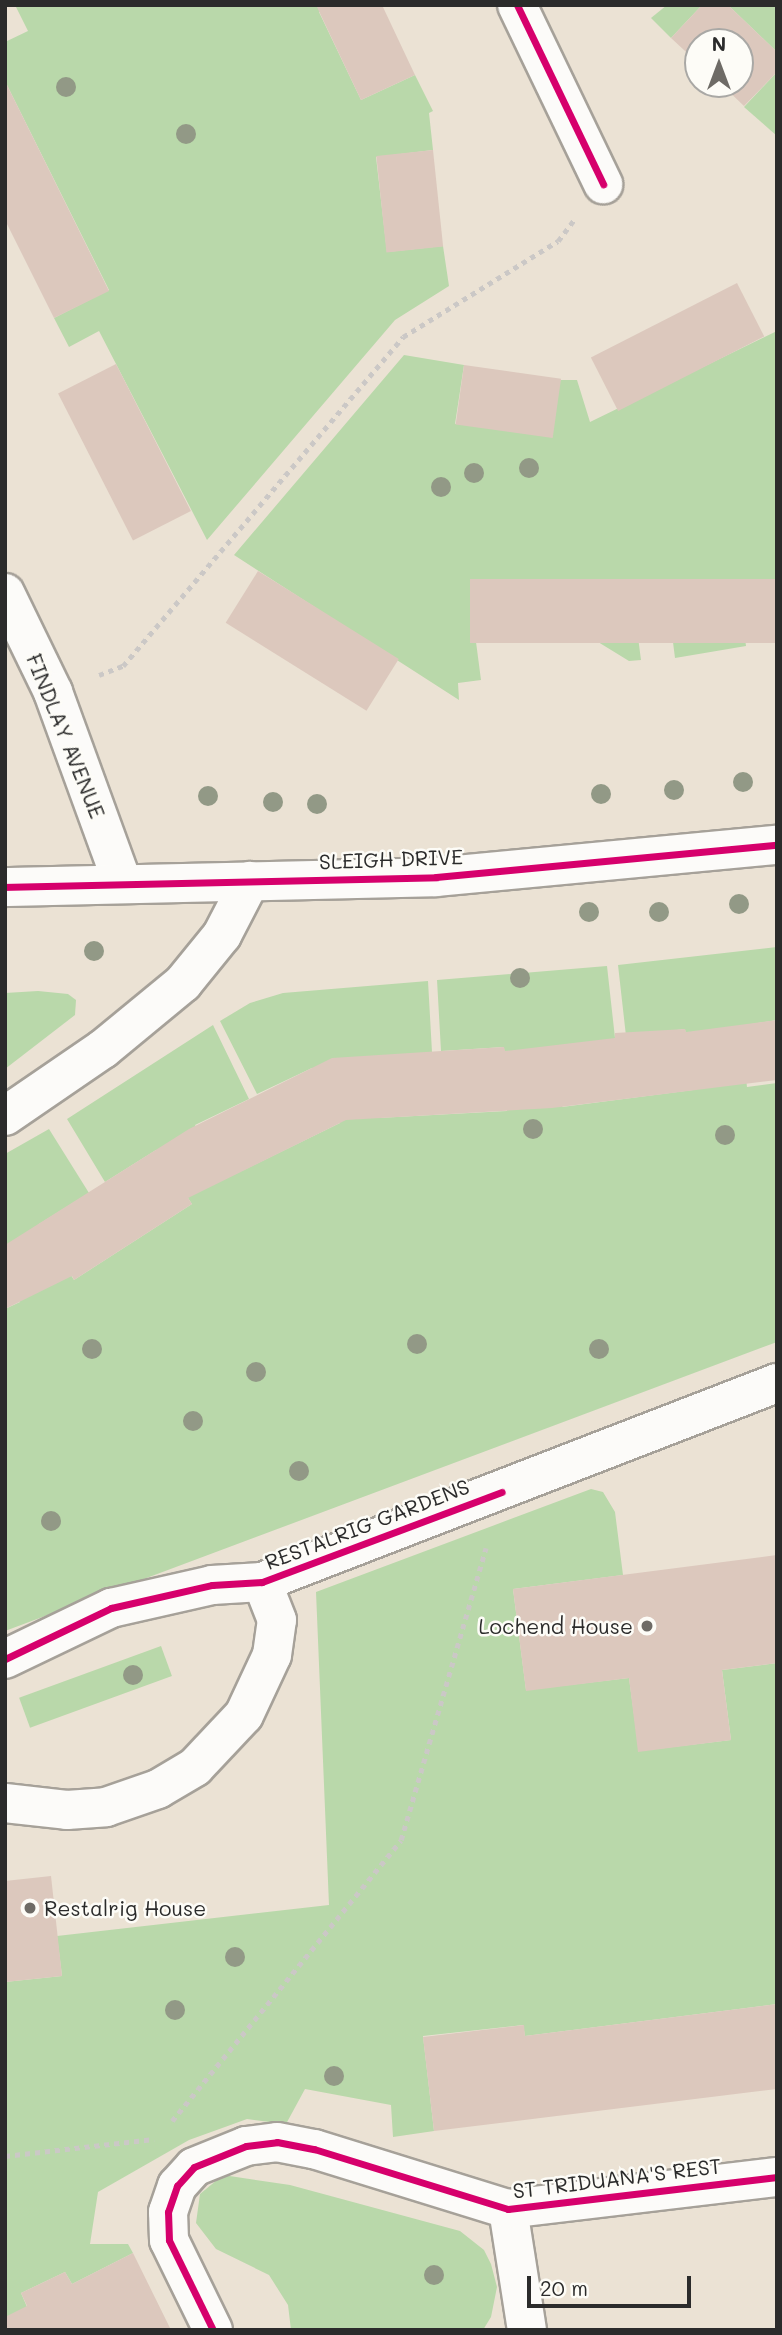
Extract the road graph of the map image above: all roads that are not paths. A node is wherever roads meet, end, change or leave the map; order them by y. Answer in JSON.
{"nodes":[{"id":1,"x":517,"y":5,"type":"edge"},
{"id":2,"x":603,"y":184,"type":"road end"},
{"id":3,"x":5,"y":593,"type":"edge"},
{"id":4,"x":777,"y":845,"type":"edge"},
{"id":5,"x":250,"y":881,"type":"junction"},
{"id":6,"x":122,"y":882,"type":"junction"},
{"id":7,"x":5,"y":887,"type":"edge"},
{"id":8,"x":5,"y":1116,"type":"edge"},
{"id":9,"x":777,"y":1383,"type":"edge"},
{"id":10,"x":262,"y":1582,"type":"junction"},
{"id":11,"x":5,"y":1659,"type":"edge"},
{"id":12,"x":5,"y":1803,"type":"edge"},
{"id":13,"x":777,"y":2177,"type":"edge"},
{"id":14,"x":508,"y":2209,"type":"junction"},
{"id":15,"x":213,"y":2330,"type":"edge"},
{"id":16,"x":527,"y":2330,"type":"edge"}],
"edges":[{"from":1,"to":2,"type":"street"},
{"from":3,"to":6,"type":"street","name":"FINDLAY AVENUE"},
{"from":4,"to":5,"type":"street","name":"SLEIGH DRIVE"},
{"from":5,"to":6,"type":"street","name":"SLEIGH DRIVE"},
{"from":5,"to":8,"type":"street"},
{"from":6,"to":7,"type":"street","name":"SLEIGH DRIVE"},
{"from":9,"to":10,"type":"street","name":"RESTALRIG GARDENS"},
{"from":10,"to":11,"type":"street","name":"RESTALRIG GARDENS"},
{"from":10,"to":12,"type":"street","name":"RESTALRIG GARDENS"},
{"from":13,"to":14,"type":"street","name":"ST TRIDUANA'S REST"},
{"from":14,"to":15,"type":"street","name":"ST TRIDUANA'S REST"},
{"from":14,"to":16,"type":"street","name":"ST TRIDUANA'S REST"}]}
